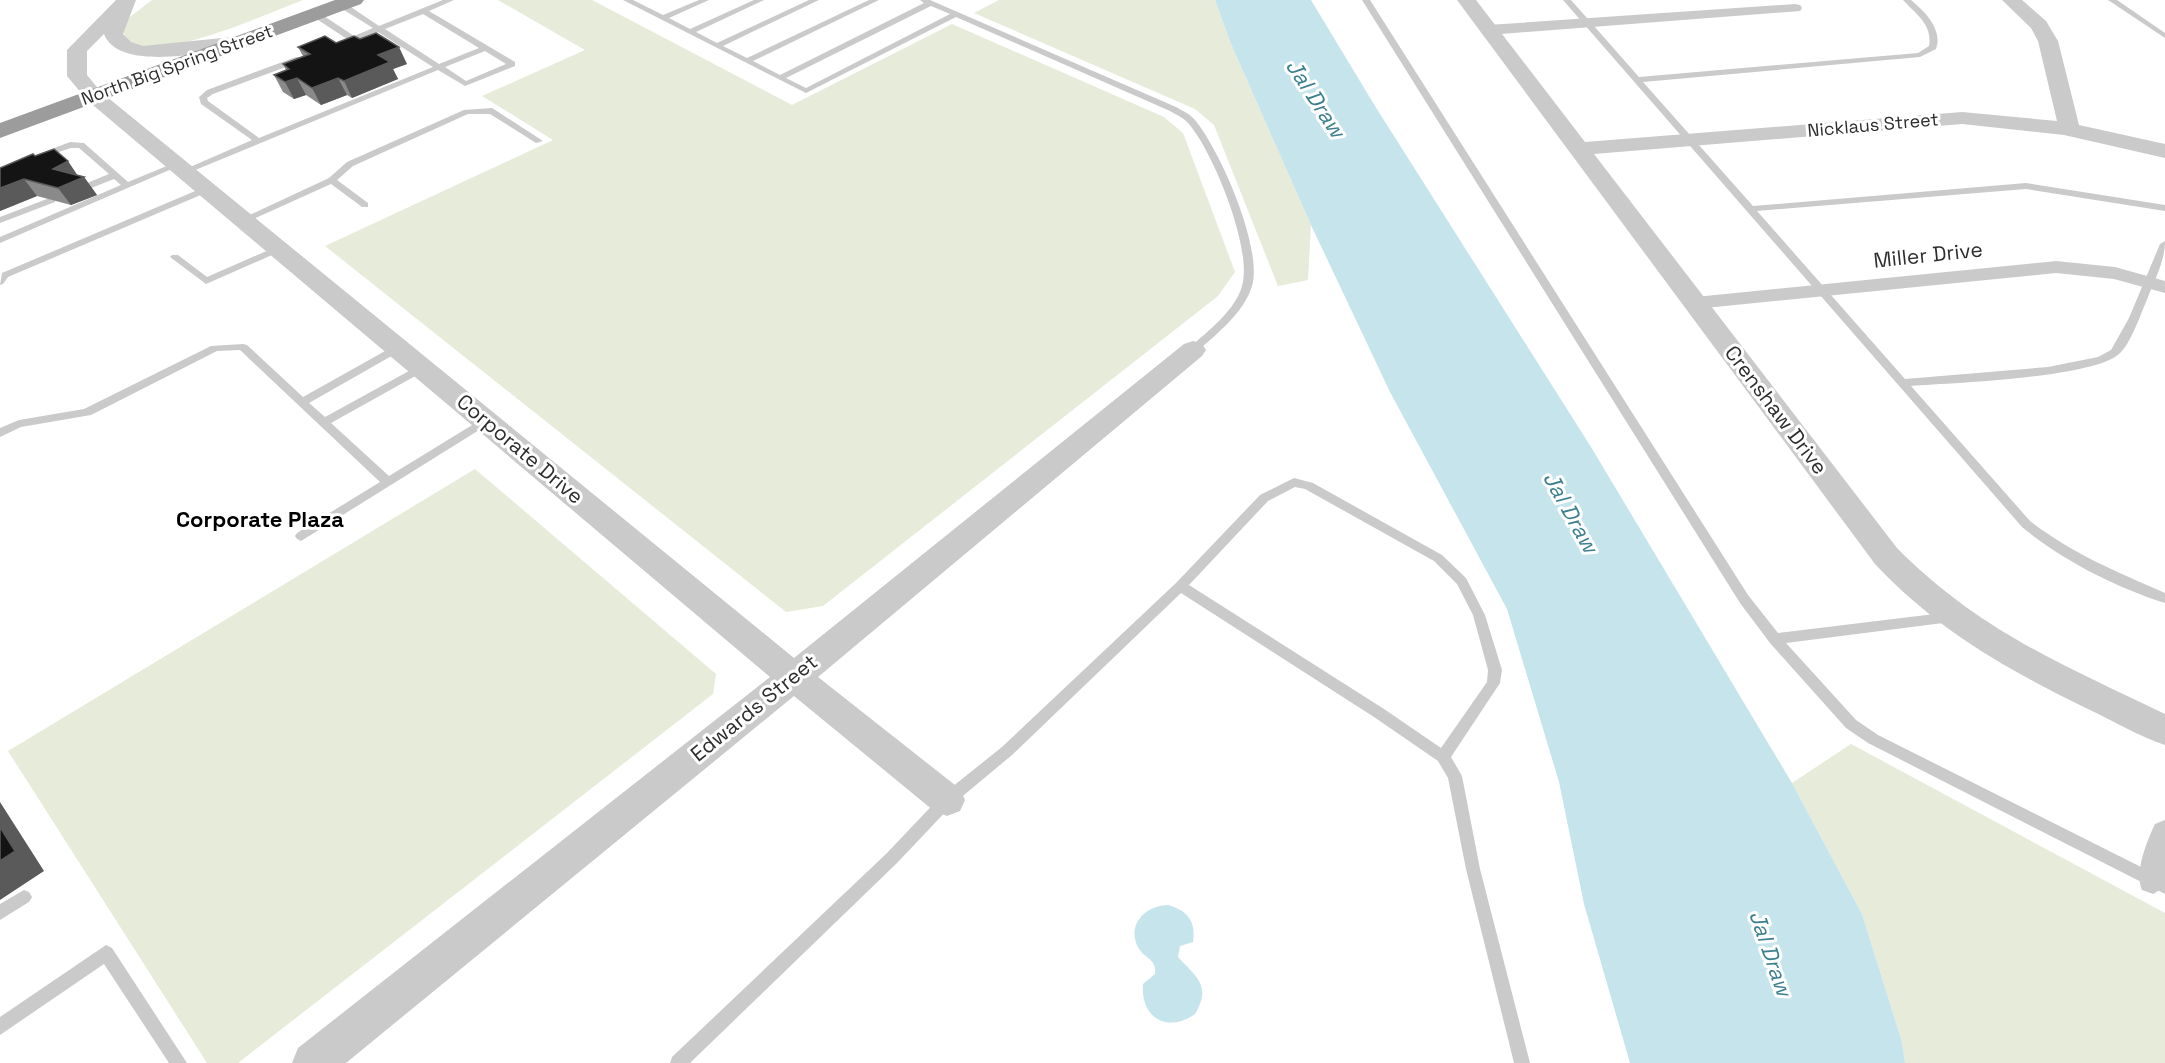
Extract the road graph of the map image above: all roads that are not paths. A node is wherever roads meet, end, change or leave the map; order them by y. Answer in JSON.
{"nodes":[{"id":1,"x":128,"y":0,"type":"edge"},
{"id":2,"x":450,"y":0,"type":"edge"},
{"id":3,"x":627,"y":0,"type":"edge"},
{"id":4,"x":705,"y":0,"type":"edge"},
{"id":5,"x":760,"y":0,"type":"edge"},
{"id":6,"x":815,"y":0,"type":"edge"},
{"id":7,"x":875,"y":0,"type":"edge"},
{"id":8,"x":1366,"y":0,"type":"edge"},
{"id":9,"x":1466,"y":0,"type":"edge"},
{"id":10,"x":1567,"y":0,"type":"edge"},
{"id":11,"x":1907,"y":0,"type":"edge"},
{"id":12,"x":2011,"y":0,"type":"edge"},
{"id":13,"x":2112,"y":0,"type":"edge"},
{"id":14,"x":927,"y":1,"type":"edge"},
{"id":15,"x":348,"y":2,"type":"edge"},
{"id":16,"x":1795,"y":8,"type":"dead end"},
{"id":17,"x":424,"y":11,"type":"junction"},
{"id":18,"x":315,"y":14,"type":"junction"},
{"id":19,"x":956,"y":14,"type":"junction"},
{"id":20,"x":663,"y":18,"type":"junction"},
{"id":21,"x":1587,"y":23,"type":"junction"},
{"id":22,"x":380,"y":29,"type":"junction"},
{"id":23,"x":1488,"y":30,"type":"junction"},
{"id":24,"x":690,"y":32,"type":"junction"},
{"id":25,"x":2165,"y":36,"type":"edge"},
{"id":26,"x":353,"y":39,"type":"junction"},
{"id":27,"x":242,"y":42,"type":"junction"},
{"id":28,"x":717,"y":46,"type":"junction"},
{"id":29,"x":333,"y":47,"type":"edge"},
{"id":30,"x":485,"y":48,"type":"junction"},
{"id":31,"x":313,"y":54,"type":"edge"},
{"id":32,"x":747,"y":61,"type":"junction"},
{"id":33,"x":284,"y":65,"type":"junction"},
{"id":34,"x":438,"y":67,"type":"junction"},
{"id":35,"x":302,"y":68,"type":"edge"},
{"id":36,"x":780,"y":78,"type":"junction"},
{"id":37,"x":1637,"y":80,"type":"junction"},
{"id":38,"x":94,"y":96,"type":"junction"},
{"id":39,"x":2068,"y":129,"type":"junction"},
{"id":40,"x":0,"y":131,"type":"edge"},
{"id":41,"x":1691,"y":140,"type":"junction"},
{"id":42,"x":258,"y":141,"type":"junction"},
{"id":43,"x":539,"y":141,"type":"dead end"},
{"id":44,"x":1579,"y":149,"type":"junction"},
{"id":45,"x":2165,"y":151,"type":"edge"},
{"id":46,"x":31,"y":159,"type":"edge"},
{"id":47,"x":181,"y":168,"type":"junction"},
{"id":48,"x":115,"y":175,"type":"junction"},
{"id":49,"x":332,"y":180,"type":"junction"},
{"id":50,"x":127,"y":186,"type":"junction"},
{"id":51,"x":207,"y":189,"type":"junction"},
{"id":52,"x":78,"y":190,"type":"edge"},
{"id":53,"x":52,"y":200,"type":"edge"},
{"id":54,"x":365,"y":205,"type":"dead end"},
{"id":55,"x":2165,"y":208,"type":"edge"},
{"id":56,"x":1750,"y":209,"type":"junction"},
{"id":57,"x":0,"y":220,"type":"edge"},
{"id":58,"x":244,"y":220,"type":"junction"},
{"id":59,"x":0,"y":240,"type":"edge"},
{"id":60,"x":2165,"y":244,"type":"edge"},
{"id":61,"x":278,"y":249,"type":"junction"},
{"id":62,"x":175,"y":257,"type":"dead end"},
{"id":63,"x":2,"y":278,"type":"edge"},
{"id":64,"x":2156,"y":284,"type":"edge"},
{"id":65,"x":1821,"y":291,"type":"junction"},
{"id":66,"x":1695,"y":303,"type":"junction"},
{"id":67,"x":398,"y":348,"type":"junction"},
{"id":68,"x":1193,"y":350,"type":"joint"},
{"id":69,"x":422,"y":368,"type":"junction"},
{"id":70,"x":1903,"y":383,"type":"junction"},
{"id":71,"x":302,"y":402,"type":"junction"},
{"id":72,"x":324,"y":422,"type":"junction"},
{"id":73,"x":486,"y":422,"type":"junction"},
{"id":74,"x":0,"y":433,"type":"edge"},
{"id":75,"x":388,"y":482,"type":"junction"},
{"id":76,"x":301,"y":536,"type":"dead end"},
{"id":77,"x":1180,"y":586,"type":"junction"},
{"id":78,"x":2165,"y":598,"type":"edge"},
{"id":79,"x":1952,"y":617,"type":"junction"},
{"id":80,"x":1775,"y":639,"type":"junction"},
{"id":81,"x":794,"y":677,"type":"junction"},
{"id":82,"x":2165,"y":730,"type":"edge"},
{"id":83,"x":1443,"y":758,"type":"junction"},
{"id":84,"x":947,"y":800,"type":"junction"},
{"id":85,"x":2165,"y":833,"type":"edge"},
{"id":86,"x":2159,"y":884,"type":"edge"},
{"id":87,"x":24,"y":897,"type":"dead end"},
{"id":88,"x":0,"y":913,"type":"edge"},
{"id":89,"x":0,"y":1027,"type":"edge"},
{"id":90,"x":179,"y":1063,"type":"edge"},
{"id":91,"x":313,"y":1063,"type":"edge"},
{"id":92,"x":678,"y":1063,"type":"edge"},
{"id":93,"x":1522,"y":1063,"type":"edge"}],
"edges":[{"from":1,"to":27,"type":"street"},
{"from":1,"to":38,"type":"street","name":"Corporate Drive"},
{"from":2,"to":17,"type":"lane"},
{"from":3,"to":20,"type":"lane"},
{"from":4,"to":20,"type":"lane"},
{"from":5,"to":24,"type":"lane"},
{"from":6,"to":28,"type":"lane"},
{"from":7,"to":32,"type":"lane"},
{"from":8,"to":80,"type":"lane"},
{"from":9,"to":23,"type":"street","name":"Crenshaw Drive"},
{"from":10,"to":21,"type":"lane"},
{"from":11,"to":37,"type":"lane"},
{"from":12,"to":39,"type":"street"},
{"from":13,"to":25,"type":"lane"},
{"from":14,"to":19,"type":"lane"},
{"from":14,"to":36,"type":"lane"},
{"from":15,"to":18,"type":"highway","name":"North Big Spring Street"},
{"from":15,"to":22,"type":"lane"},
{"from":16,"to":21,"type":"street"},
{"from":17,"to":22,"type":"lane"},
{"from":17,"to":30,"type":"lane"},
{"from":18,"to":26,"type":"lane"},
{"from":18,"to":27,"type":"highway","name":"North Big Spring Street"},
{"from":19,"to":36,"type":"lane"},
{"from":19,"to":68,"type":"lane"},
{"from":20,"to":24,"type":"lane"},
{"from":21,"to":23,"type":"street"},
{"from":21,"to":37,"type":"lane"},
{"from":22,"to":26,"type":"lane"},
{"from":22,"to":34,"type":"lane"},
{"from":23,"to":44,"type":"street","name":"Crenshaw Drive"},
{"from":24,"to":28,"type":"lane"},
{"from":26,"to":29,"type":"lane"},
{"from":27,"to":38,"type":"highway","name":"North Big Spring Street"},
{"from":28,"to":32,"type":"lane"},
{"from":30,"to":34,"type":"lane"},
{"from":30,"to":34,"type":"lane"},
{"from":31,"to":33,"type":"lane"},
{"from":32,"to":36,"type":"lane"},
{"from":33,"to":35,"type":"lane"},
{"from":33,"to":42,"type":"lane"},
{"from":34,"to":42,"type":"lane"},
{"from":37,"to":41,"type":"lane"},
{"from":38,"to":40,"type":"highway","name":"North Big Spring Street"},
{"from":38,"to":47,"type":"street","name":"Corporate Drive"},
{"from":39,"to":41,"type":"street","name":"Nicklaus Street"},
{"from":39,"to":45,"type":"street","name":"Nicklaus Street"},
{"from":41,"to":44,"type":"street","name":"Nicklaus Street"},
{"from":41,"to":56,"type":"lane"},
{"from":42,"to":47,"type":"lane"},
{"from":43,"to":49,"type":"lane"},
{"from":44,"to":66,"type":"street","name":"Crenshaw Drive"},
{"from":46,"to":48,"type":"lane"},
{"from":47,"to":50,"type":"lane"},
{"from":47,"to":51,"type":"street","name":"Corporate Drive"},
{"from":48,"to":50,"type":"lane"},
{"from":48,"to":52,"type":"lane"},
{"from":49,"to":54,"type":"lane"},
{"from":49,"to":58,"type":"lane"},
{"from":50,"to":59,"type":"lane"},
{"from":51,"to":58,"type":"street","name":"Corporate Drive"},
{"from":51,"to":63,"type":"lane"},
{"from":53,"to":57,"type":"lane"},
{"from":55,"to":56,"type":"lane"},
{"from":56,"to":65,"type":"lane"},
{"from":58,"to":61,"type":"street","name":"Corporate Drive"},
{"from":60,"to":64,"type":"lane"},
{"from":61,"to":62,"type":"lane"},
{"from":61,"to":67,"type":"street","name":"Corporate Drive"},
{"from":64,"to":65,"type":"street","name":"Miller Drive"},
{"from":64,"to":70,"type":"lane"},
{"from":65,"to":66,"type":"street","name":"Miller Drive"},
{"from":65,"to":70,"type":"lane"},
{"from":66,"to":79,"type":"street","name":"Crenshaw Drive"},
{"from":67,"to":69,"type":"street","name":"Corporate Drive"},
{"from":67,"to":71,"type":"lane"},
{"from":68,"to":81,"type":"street","name":"Edwards Street"},
{"from":69,"to":72,"type":"lane"},
{"from":69,"to":73,"type":"street","name":"Corporate Drive"},
{"from":70,"to":78,"type":"lane"},
{"from":71,"to":72,"type":"lane"},
{"from":71,"to":74,"type":"lane"},
{"from":72,"to":75,"type":"lane"},
{"from":73,"to":75,"type":"lane"},
{"from":73,"to":81,"type":"street","name":"Corporate Drive"},
{"from":75,"to":76,"type":"lane"},
{"from":77,"to":83,"type":"lane"},
{"from":77,"to":83,"type":"lane"},
{"from":77,"to":84,"type":"lane"},
{"from":79,"to":80,"type":"lane"},
{"from":79,"to":82,"type":"street","name":"Crenshaw Drive"},
{"from":80,"to":86,"type":"lane"},
{"from":81,"to":84,"type":"street","name":"Corporate Drive"},
{"from":81,"to":91,"type":"street","name":"Edwards Street"},
{"from":83,"to":93,"type":"lane"},
{"from":84,"to":92,"type":"lane"},
{"from":85,"to":86,"type":"street"},
{"from":87,"to":88,"type":"lane"},
{"from":89,"to":90,"type":"lane"}]}
